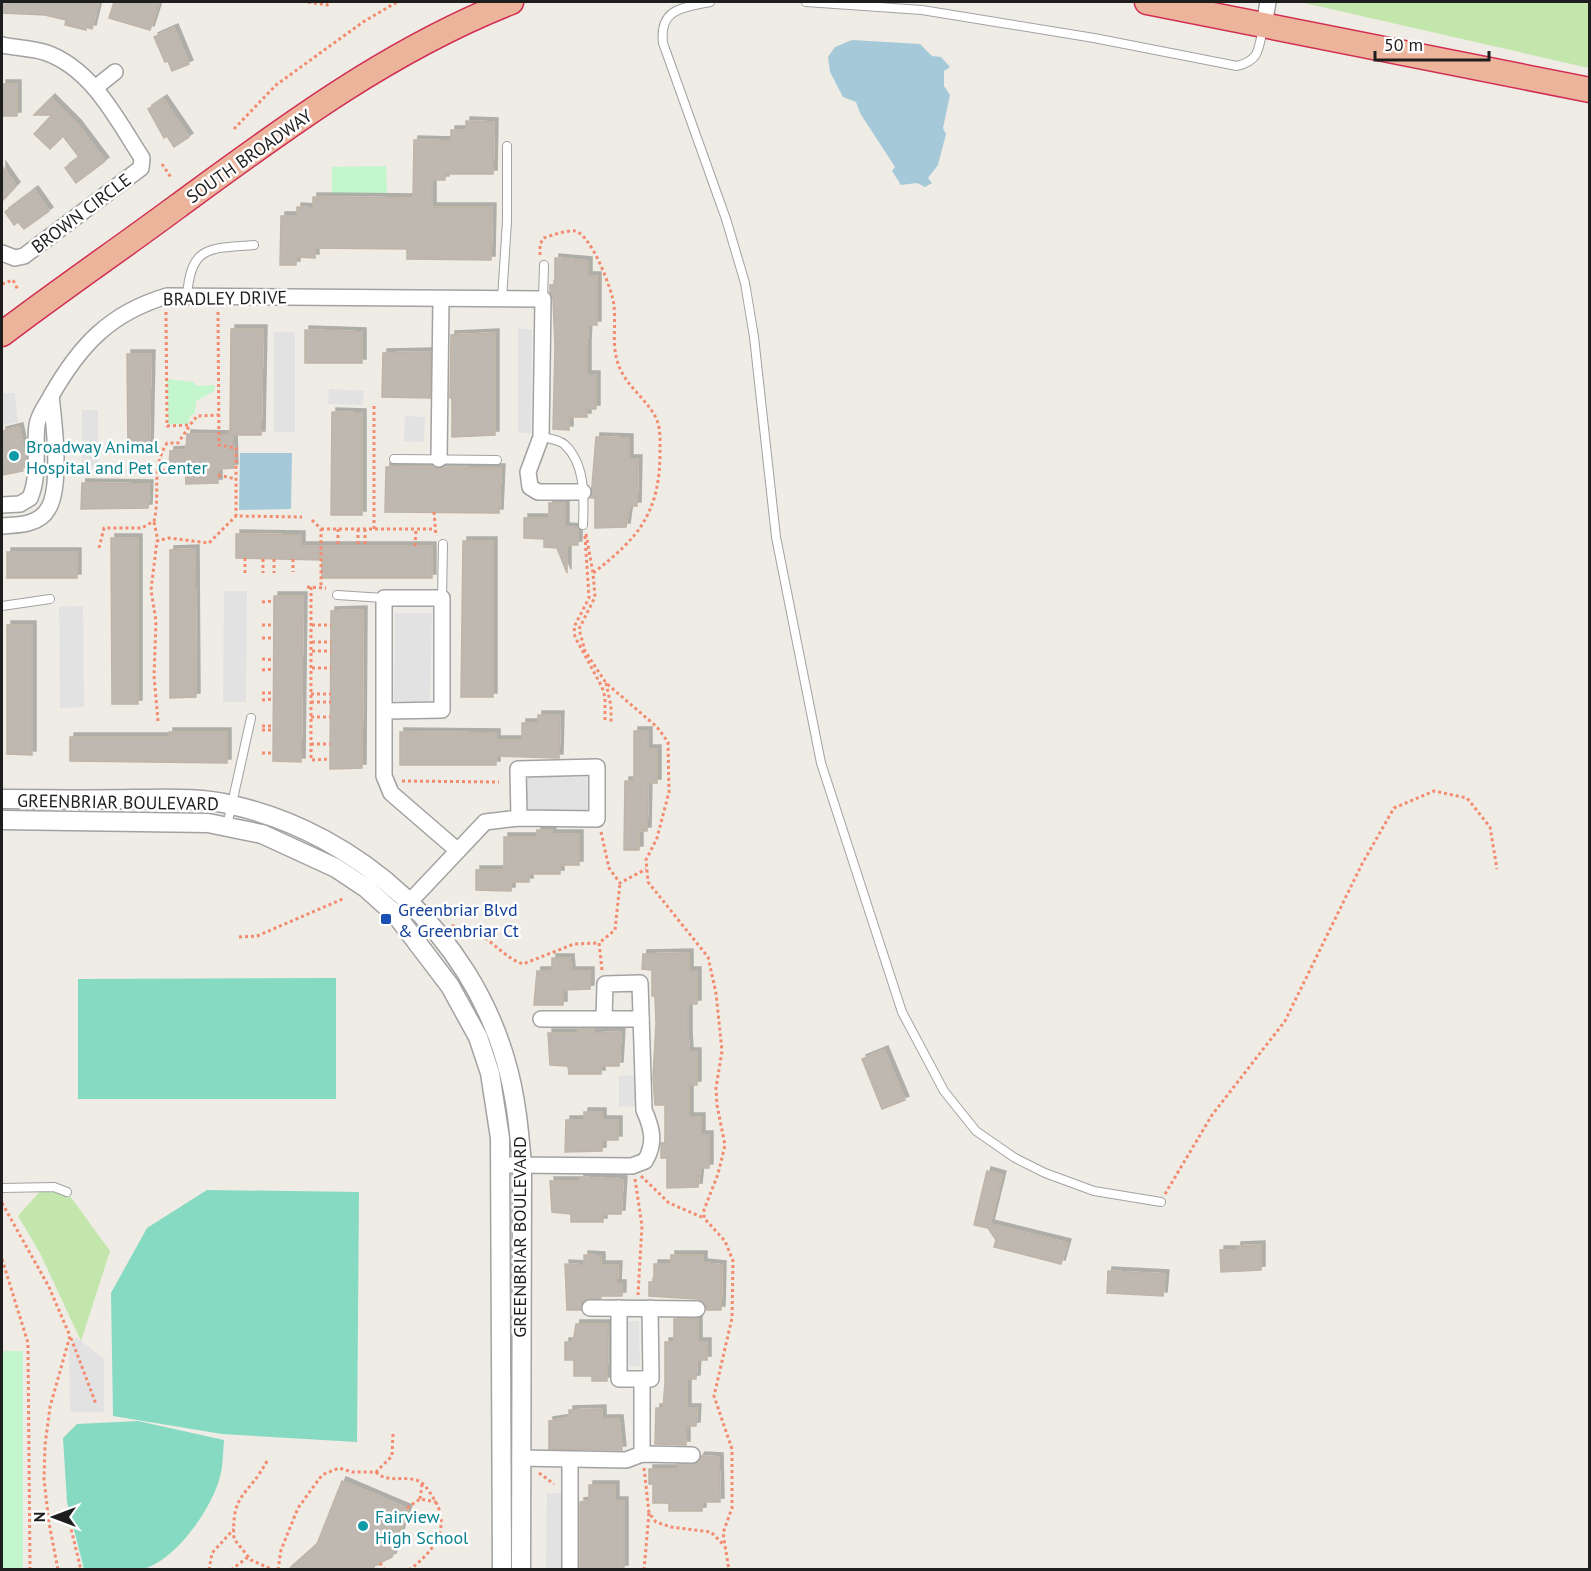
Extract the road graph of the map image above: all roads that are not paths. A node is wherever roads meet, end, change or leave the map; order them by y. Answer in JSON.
{"nodes":[{"id":1,"x":511,"y":2,"type":"edge"},
{"id":2,"x":710,"y":2,"type":"edge"},
{"id":3,"x":806,"y":2,"type":"edge"},
{"id":4,"x":1147,"y":2,"type":"edge"},
{"id":5,"x":1268,"y":2,"type":"edge"},
{"id":6,"x":1264,"y":25,"type":"junction"},
{"id":7,"x":2,"y":45,"type":"edge"},
{"id":8,"x":115,"y":72,"type":"dead end"},
{"id":9,"x":95,"y":88,"type":"junction"},
{"id":10,"x":1590,"y":90,"type":"edge"},
{"id":11,"x":507,"y":147,"type":"dead end"},
{"id":12,"x":254,"y":245,"type":"dead end"},
{"id":13,"x":2,"y":253,"type":"edge"},
{"id":14,"x":544,"y":265,"type":"road end"},
{"id":15,"x":188,"y":296,"type":"junction"},
{"id":16,"x":441,"y":298,"type":"junction"},
{"id":17,"x":502,"y":299,"type":"junction"},
{"id":18,"x":543,"y":299,"type":"junction"},
{"id":19,"x":2,"y":334,"type":"edge"},
{"id":20,"x":51,"y":396,"type":"junction"},
{"id":21,"x":541,"y":436,"type":"junction"},
{"id":22,"x":394,"y":459,"type":"dead end"},
{"id":23,"x":439,"y":459,"type":"junction"},
{"id":24,"x":496,"y":460,"type":"dead end"},
{"id":25,"x":583,"y":492,"type":"junction"},
{"id":26,"x":2,"y":505,"type":"edge"},
{"id":27,"x":2,"y":526,"type":"edge"},
{"id":28,"x":584,"y":529,"type":"road end"},
{"id":29,"x":440,"y":541,"type":"road end"},
{"id":30,"x":337,"y":595,"type":"dead end"},
{"id":31,"x":384,"y":598,"type":"junction"},
{"id":32,"x":442,"y":598,"type":"junction"},
{"id":33,"x":50,"y":599,"type":"dead end"},
{"id":34,"x":2,"y":606,"type":"edge"},
{"id":35,"x":386,"y":711,"type":"junction"},
{"id":36,"x":250,"y":718,"type":"dead end"},
{"id":37,"x":2,"y":799,"type":"edge"},
{"id":38,"x":231,"y":804,"type":"junction"},
{"id":39,"x":519,"y":818,"type":"junction"},
{"id":40,"x":2,"y":820,"type":"edge"},
{"id":41,"x":227,"y":826,"type":"junction"},
{"id":42,"x":457,"y":850,"type":"junction"},
{"id":43,"x":410,"y":902,"type":"junction"},
{"id":44,"x":396,"y":915,"type":"junction"},
{"id":45,"x":604,"y":1018,"type":"junction"},
{"id":46,"x":641,"y":1018,"type":"junction"},
{"id":47,"x":541,"y":1019,"type":"dead end"},
{"id":48,"x":501,"y":1165,"type":"junction"},
{"id":49,"x":522,"y":1165,"type":"junction"},
{"id":50,"x":2,"y":1188,"type":"edge"},
{"id":51,"x":67,"y":1192,"type":"dead end"},
{"id":52,"x":1161,"y":1202,"type":"road end"},
{"id":53,"x":591,"y":1308,"type":"dead end"},
{"id":54,"x":619,"y":1308,"type":"junction"},
{"id":55,"x":645,"y":1308,"type":"junction"},
{"id":56,"x":697,"y":1309,"type":"dead end"},
{"id":57,"x":642,"y":1378,"type":"junction"},
{"id":58,"x":642,"y":1454,"type":"junction"},
{"id":59,"x":692,"y":1455,"type":"dead end"},
{"id":60,"x":520,"y":1458,"type":"junction"},
{"id":61,"x":570,"y":1460,"type":"junction"},
{"id":62,"x":502,"y":1569,"type":"edge"},
{"id":63,"x":521,"y":1569,"type":"edge"},
{"id":64,"x":570,"y":1569,"type":"edge"}],
"edges":[{"from":1,"to":19,"type":"highway","name":"SOUTH BROADWAY"},
{"from":2,"to":52,"type":"lane"},
{"from":3,"to":6,"type":"lane"},
{"from":4,"to":6,"type":"highway"},
{"from":5,"to":6,"type":"street"},
{"from":6,"to":10,"type":"highway"},
{"from":7,"to":9,"type":"street","name":"BROWN CIRCLE"},
{"from":8,"to":9,"type":"street"},
{"from":9,"to":13,"type":"street","name":"BROWN CIRCLE"},
{"from":11,"to":17,"type":"lane"},
{"from":12,"to":15,"type":"lane"},
{"from":14,"to":18,"type":"lane"},
{"from":15,"to":16,"type":"street","name":"BRADLEY DRIVE"},
{"from":15,"to":20,"type":"street","name":"BRADLEY DRIVE"},
{"from":16,"to":17,"type":"street","name":"BRADLEY DRIVE"},
{"from":16,"to":23,"type":"street"},
{"from":17,"to":18,"type":"street","name":"BRADLEY DRIVE"},
{"from":18,"to":21,"type":"street"},
{"from":20,"to":26,"type":"street","name":"BRADLEY DRIVE"},
{"from":20,"to":27,"type":"street"},
{"from":21,"to":25,"type":"lane"},
{"from":21,"to":25,"type":"street"},
{"from":22,"to":23,"type":"lane"},
{"from":23,"to":24,"type":"lane"},
{"from":25,"to":28,"type":"lane"},
{"from":29,"to":32,"type":"lane"},
{"from":30,"to":31,"type":"lane"},
{"from":31,"to":32,"type":"street"},
{"from":31,"to":35,"type":"street"},
{"from":32,"to":35,"type":"street"},
{"from":33,"to":34,"type":"lane"},
{"from":35,"to":42,"type":"street"},
{"from":36,"to":38,"type":"lane"},
{"from":37,"to":38,"type":"street","name":"GREENBRIAR BOULEVARD"},
{"from":38,"to":41,"type":"lane"},
{"from":38,"to":43,"type":"street","name":"GREENBRIAR BOULEVARD"},
{"from":39,"to":39,"type":"street"},
{"from":39,"to":42,"type":"street"},
{"from":40,"to":41,"type":"street","name":"GREENBRIAR BOULEVARD"},
{"from":41,"to":44,"type":"street","name":"GREENBRIAR BOULEVARD"},
{"from":42,"to":43,"type":"street"},
{"from":43,"to":44,"type":"street"},
{"from":43,"to":49,"type":"street","name":"GREENBRIAR BOULEVARD"},
{"from":44,"to":48,"type":"street","name":"GREENBRIAR BOULEVARD"},
{"from":45,"to":46,"type":"street"},
{"from":45,"to":46,"type":"street"},
{"from":45,"to":47,"type":"street"},
{"from":46,"to":49,"type":"street"},
{"from":48,"to":49,"type":"street"},
{"from":48,"to":62,"type":"street","name":"GREENBRIAR BOULEVARD"},
{"from":49,"to":60,"type":"street","name":"GREENBRIAR BOULEVARD"},
{"from":50,"to":51,"type":"lane"},
{"from":53,"to":54,"type":"street"},
{"from":54,"to":55,"type":"street"},
{"from":54,"to":57,"type":"street"},
{"from":55,"to":56,"type":"street"},
{"from":55,"to":57,"type":"street"},
{"from":57,"to":58,"type":"street"},
{"from":58,"to":59,"type":"street"},
{"from":58,"to":61,"type":"street"},
{"from":60,"to":61,"type":"street"},
{"from":60,"to":63,"type":"street","name":"GREENBRIAR BOULEVARD"},
{"from":61,"to":64,"type":"street"}]}
